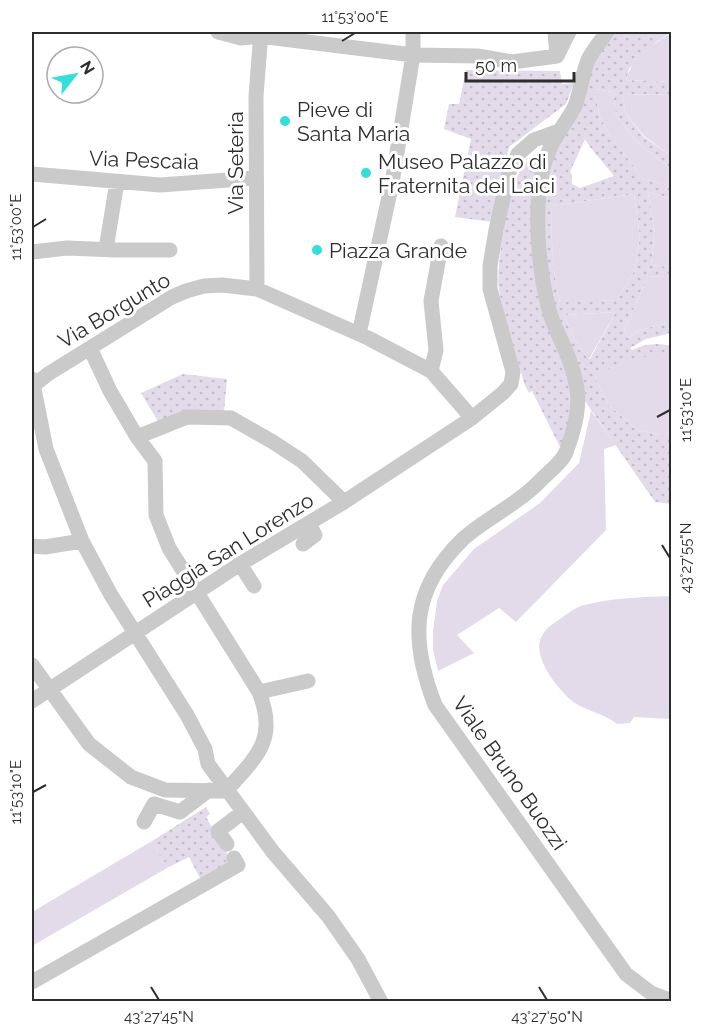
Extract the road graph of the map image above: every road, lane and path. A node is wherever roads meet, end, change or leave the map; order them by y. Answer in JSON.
{"nodes":[{"id":1,"x":218,"y":32,"type":"edge"},
{"id":2,"x":413,"y":32,"type":"edge"},
{"id":3,"x":555,"y":32,"type":"edge"},
{"id":4,"x":569,"y":32,"type":"edge"},
{"id":5,"x":607,"y":32,"type":"edge"},
{"id":6,"x":260,"y":34,"type":"edge"},
{"id":7,"x":412,"y":55,"type":"junction"},
{"id":8,"x":557,"y":56,"type":"junction"},
{"id":9,"x":559,"y":130,"type":"junction"},
{"id":10,"x":32,"y":174,"type":"edge"},
{"id":11,"x":255,"y":178,"type":"junction"},
{"id":12,"x":117,"y":182,"type":"junction"},
{"id":13,"x":441,"y":246,"type":"dead end"},
{"id":14,"x":106,"y":249,"type":"junction"},
{"id":15,"x":170,"y":250,"type":"dead end"},
{"id":16,"x":32,"y":252,"type":"edge"},
{"id":17,"x":257,"y":289,"type":"junction"},
{"id":18,"x":360,"y":334,"type":"junction"},
{"id":19,"x":90,"y":348,"type":"junction"},
{"id":20,"x":431,"y":371,"type":"junction"},
{"id":21,"x":32,"y":382,"type":"edge"},
{"id":22,"x":472,"y":418,"type":"junction"},
{"id":23,"x":137,"y":437,"type":"junction"},
{"id":24,"x":344,"y":502,"type":"junction"},
{"id":25,"x":309,"y":524,"type":"junction"},
{"id":26,"x":82,"y":541,"type":"junction"},
{"id":27,"x":303,"y":544,"type":"dead end"},
{"id":28,"x":32,"y":546,"type":"edge"},
{"id":29,"x":240,"y":564,"type":"junction"},
{"id":30,"x":254,"y":586,"type":"dead end"},
{"id":31,"x":198,"y":593,"type":"junction"},
{"id":32,"x":135,"y":633,"type":"junction"},
{"id":33,"x":32,"y":665,"type":"edge"},
{"id":34,"x":308,"y":681,"type":"dead end"},
{"id":35,"x":50,"y":689,"type":"junction"},
{"id":36,"x":259,"y":692,"type":"junction"},
{"id":37,"x":32,"y":701,"type":"edge"},
{"id":38,"x":209,"y":790,"type":"junction"},
{"id":39,"x":226,"y":791,"type":"junction"},
{"id":40,"x":243,"y":812,"type":"junction"},
{"id":41,"x":144,"y":822,"type":"dead end"},
{"id":42,"x":32,"y":982,"type":"edge"},
{"id":43,"x":672,"y":1001,"type":"edge"},
{"id":44,"x":381,"y":1002,"type":"edge"}],
"edges":[{"from":1,"to":6,"type":"street"},
{"from":2,"to":7,"type":"street"},
{"from":3,"to":8,"type":"street"},
{"from":4,"to":8,"type":"street"},
{"from":5,"to":9,"type":"street","name":"Viale Bruno Buozzi"},
{"from":6,"to":7,"type":"street"},
{"from":6,"to":11,"type":"street","name":"Via Seteria"},
{"from":7,"to":8,"type":"street"},
{"from":7,"to":18,"type":"street"},
{"from":9,"to":22,"type":"street","name":"Piaggia San Lorenzo"},
{"from":9,"to":43,"type":"street","name":"Viale Bruno Buozzi"},
{"from":10,"to":12,"type":"street","name":"Via Pescaia"},
{"from":11,"to":12,"type":"street","name":"Via Pescaia"},
{"from":11,"to":17,"type":"street","name":"Via Seteria"},
{"from":12,"to":14,"type":"street"},
{"from":13,"to":20,"type":"street"},
{"from":14,"to":15,"type":"street"},
{"from":14,"to":16,"type":"street"},
{"from":17,"to":18,"type":"street","name":"Via Borgunto"},
{"from":17,"to":19,"type":"street","name":"Via Borgunto"},
{"from":18,"to":20,"type":"street","name":"Via Borgunto"},
{"from":19,"to":21,"type":"street","name":"Via Borgunto"},
{"from":19,"to":23,"type":"street"},
{"from":20,"to":22,"type":"street"},
{"from":21,"to":26,"type":"street"},
{"from":22,"to":24,"type":"street","name":"Piaggia San Lorenzo"},
{"from":23,"to":24,"type":"street"},
{"from":23,"to":31,"type":"street"},
{"from":24,"to":25,"type":"street","name":"Piaggia San Lorenzo"},
{"from":25,"to":27,"type":"street"},
{"from":25,"to":29,"type":"street","name":"Piaggia San Lorenzo"},
{"from":26,"to":28,"type":"street"},
{"from":26,"to":32,"type":"street"},
{"from":29,"to":30,"type":"street"},
{"from":29,"to":31,"type":"street","name":"Piaggia San Lorenzo"},
{"from":31,"to":32,"type":"street","name":"Piaggia San Lorenzo"},
{"from":31,"to":36,"type":"street"},
{"from":32,"to":35,"type":"street","name":"Piaggia San Lorenzo"},
{"from":32,"to":39,"type":"street"},
{"from":33,"to":35,"type":"street"},
{"from":34,"to":36,"type":"street"},
{"from":35,"to":37,"type":"street","name":"Piaggia San Lorenzo"},
{"from":35,"to":38,"type":"street"},
{"from":36,"to":39,"type":"street"},
{"from":38,"to":39,"type":"street"},
{"from":38,"to":41,"type":"street"},
{"from":39,"to":40,"type":"street"},
{"from":40,"to":42,"type":"street"},
{"from":40,"to":44,"type":"street"}]}
